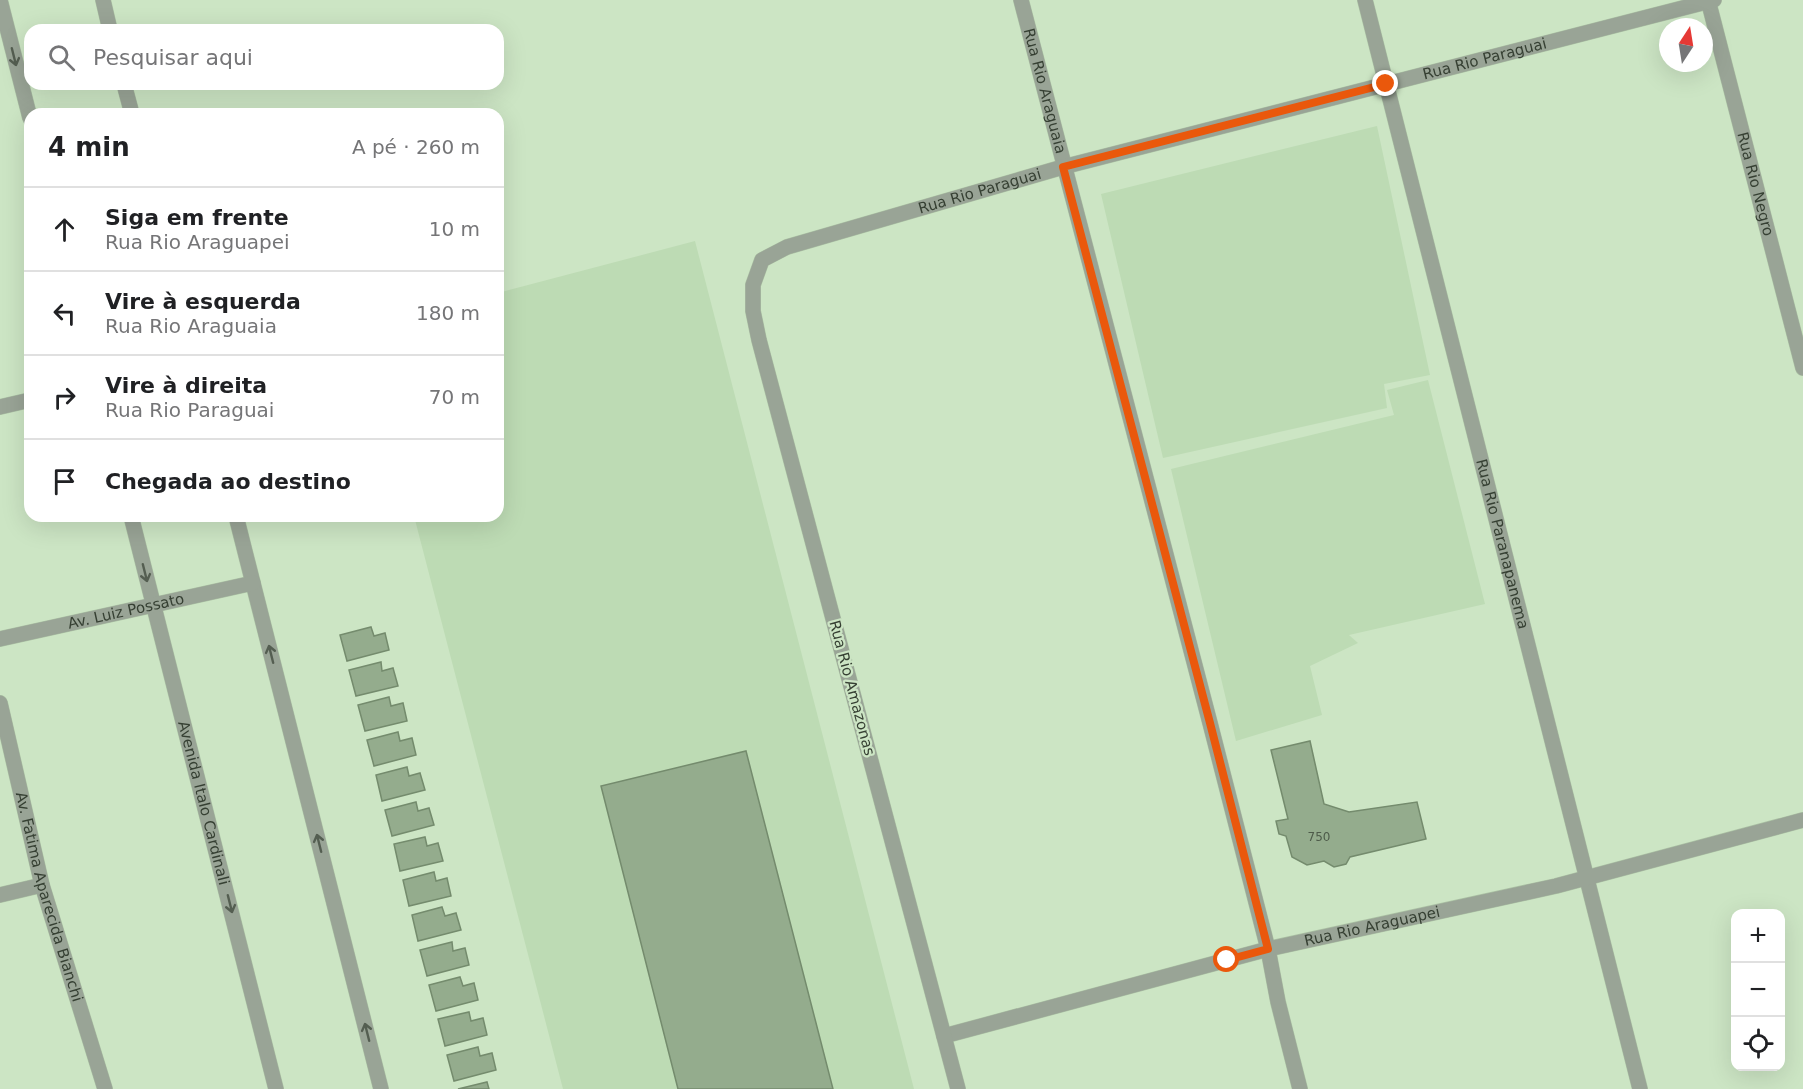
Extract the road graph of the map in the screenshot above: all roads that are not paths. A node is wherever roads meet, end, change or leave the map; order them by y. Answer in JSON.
{"nodes":[{"id":1,"x":0,"y":0,"type":"edge"},
{"id":2,"x":103,"y":0,"type":"edge"},
{"id":3,"x":1021,"y":0,"type":"edge"},
{"id":4,"x":1365,"y":0,"type":"edge"},
{"id":5,"x":1710,"y":0,"type":"edge"},
{"id":6,"x":109,"y":24,"type":"edge"},
{"id":7,"x":1386,"y":84,"type":"junction"},
{"id":8,"x":126,"y":90,"type":"edge"},
{"id":9,"x":27,"y":108,"type":"edge"},
{"id":10,"x":130,"y":108,"type":"edge"},
{"id":11,"x":1063,"y":167,"type":"junction"},
{"id":12,"x":753,"y":285,"type":"joint"},
{"id":13,"x":1803,"y":368,"type":"edge"},
{"id":14,"x":24,"y":401,"type":"edge"},
{"id":15,"x":0,"y":407,"type":"edge"},
{"id":16,"x":133,"y":522,"type":"edge"},
{"id":17,"x":238,"y":522,"type":"edge"},
{"id":18,"x":253,"y":583,"type":"junction"},
{"id":19,"x":154,"y":604,"type":"junction"},
{"id":20,"x":0,"y":639,"type":"edge"},
{"id":21,"x":0,"y":703,"type":"edge"},
{"id":22,"x":1803,"y":820,"type":"edge"},
{"id":23,"x":1588,"y":878,"type":"junction"},
{"id":24,"x":42,"y":885,"type":"junction"},
{"id":25,"x":0,"y":895,"type":"edge"},
{"id":26,"x":1268,"y":949,"type":"junction"},
{"id":27,"x":944,"y":1036,"type":"junction"},
{"id":28,"x":105,"y":1089,"type":"edge"},
{"id":29,"x":276,"y":1089,"type":"edge"},
{"id":30,"x":381,"y":1089,"type":"edge"},
{"id":31,"x":958,"y":1089,"type":"edge"},
{"id":32,"x":1300,"y":1089,"type":"edge"},
{"id":33,"x":1640,"y":1089,"type":"edge"}],
"edges":[{"from":1,"to":9,"type":"street","one_way":true},
{"from":2,"to":6,"type":"street"},
{"from":3,"to":11,"type":"street","name":"Rua Rio Araguaia"},
{"from":4,"to":7,"type":"street","name":"Rua Rio Paranapanema"},
{"from":5,"to":7,"type":"street","name":"Rua Rio Paraguai"},
{"from":5,"to":13,"type":"street","name":"Rua Rio Negro"},
{"from":7,"to":11,"type":"street","name":"Rua Rio Paraguai"},
{"from":7,"to":23,"type":"street","name":"Rua Rio Paranapanema"},
{"from":8,"to":10,"type":"street"},
{"from":11,"to":12,"type":"street","name":"Rua Rio Paraguai"},
{"from":11,"to":26,"type":"street","name":"Rua Rio Araguaia"},
{"from":12,"to":27,"type":"street","name":"Rua Rio Amazonas"},
{"from":14,"to":15,"type":"street"},
{"from":16,"to":19,"type":"street","name":"Avenida Italo Cardinali","one_way":true},
{"from":17,"to":18,"type":"street"},
{"from":18,"to":19,"type":"street","name":"Av. Luiz Possato"},
{"from":30,"to":18,"type":"street","one_way":true},
{"from":19,"to":20,"type":"street","name":"Av. Luiz Possato"},
{"from":19,"to":29,"type":"street","name":"Avenida Italo Cardinali","one_way":true},
{"from":21,"to":24,"type":"street","name":"Av. Fatima Aparecida Bianchi"},
{"from":22,"to":23,"type":"street","name":"Rua Rio Araguapei"},
{"from":23,"to":26,"type":"street","name":"Rua Rio Araguapei"},
{"from":23,"to":33,"type":"street","name":"Rua Rio Paranapanema"},
{"from":24,"to":25,"type":"street"},
{"from":24,"to":28,"type":"street","name":"Av. Fatima Aparecida Bianchi"},
{"from":26,"to":27,"type":"street","name":"Rua Rio Araguapei"},
{"from":26,"to":32,"type":"street","name":"Rua Rio Araguaia"},
{"from":27,"to":31,"type":"street","name":"Rua Rio Amazonas"}]}
